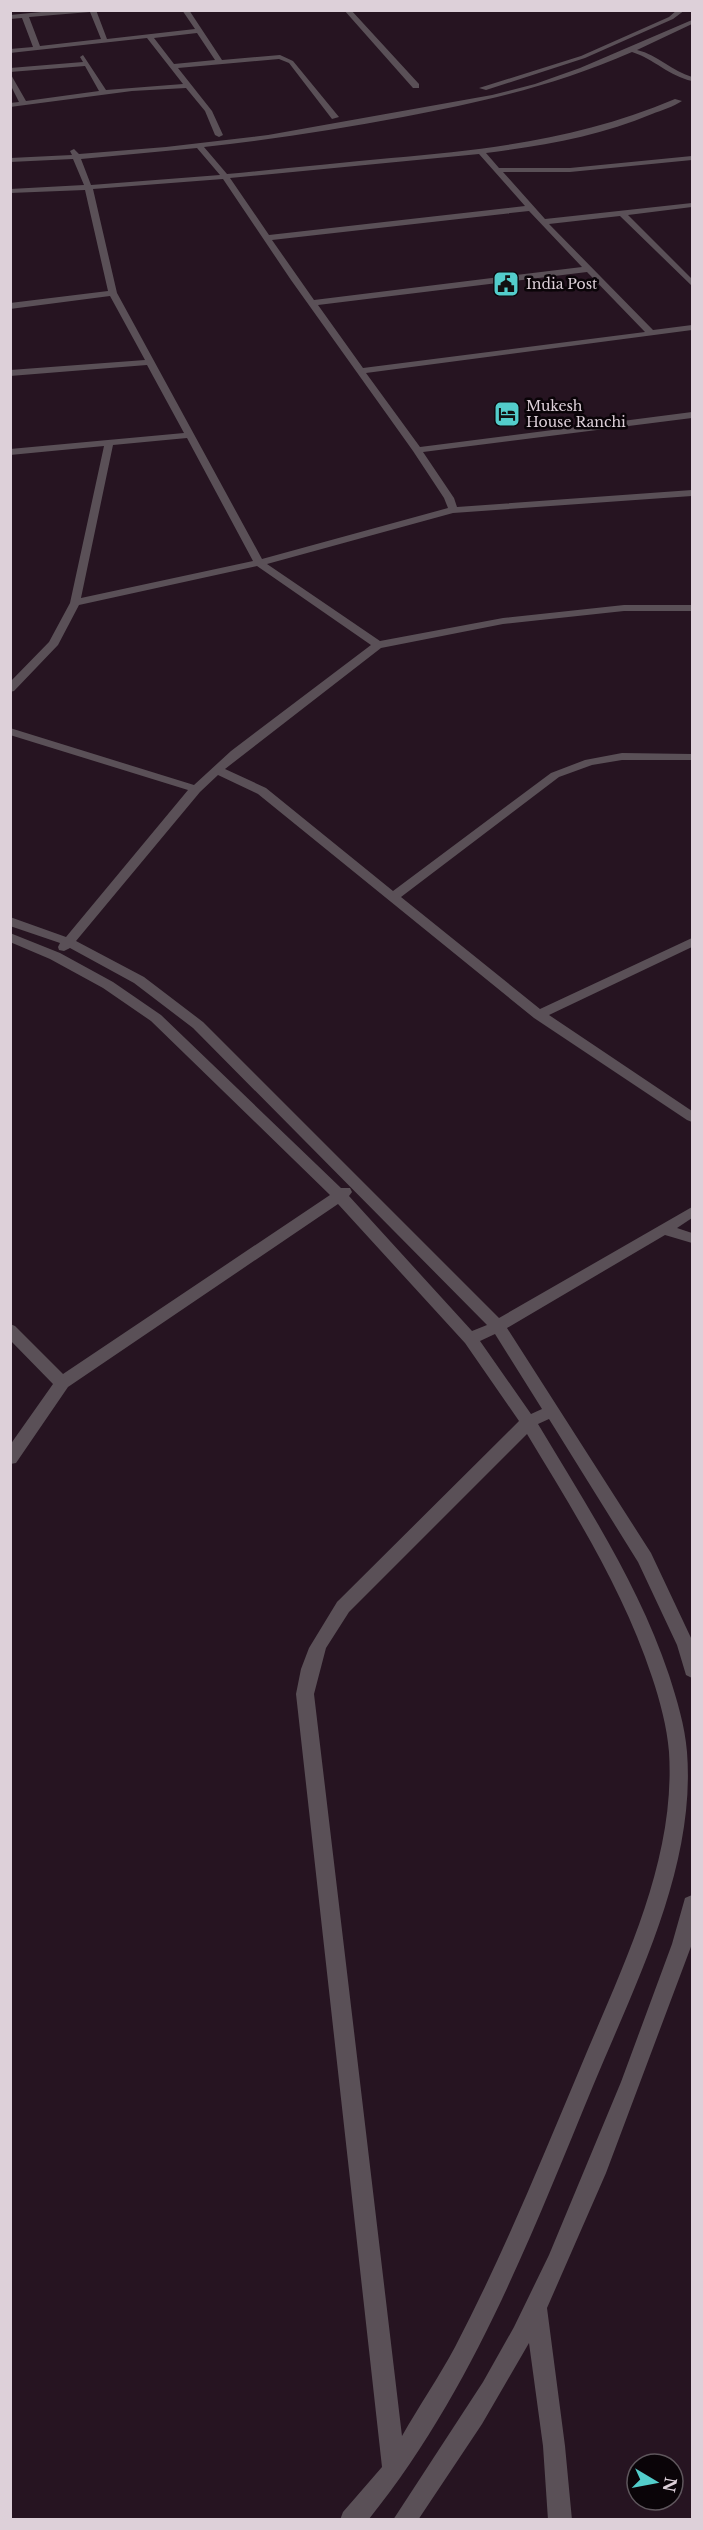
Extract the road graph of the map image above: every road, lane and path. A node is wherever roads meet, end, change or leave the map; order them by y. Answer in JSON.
{"nodes":[{"id":1,"x":91,"y":10,"type":"edge"},
{"id":2,"x":185,"y":10,"type":"edge"},
{"id":3,"x":347,"y":10,"type":"edge"},
{"id":4,"x":682,"y":10,"type":"edge"},
{"id":5,"x":25,"y":16,"type":"junction"},
{"id":6,"x":10,"y":17,"type":"edge"},
{"id":7,"x":693,"y":22,"type":"edge"},
{"id":8,"x":199,"y":31,"type":"junction"},
{"id":9,"x":149,"y":36,"type":"junction"},
{"id":10,"x":105,"y":41,"type":"junction"},
{"id":11,"x":75,"y":44,"type":"junction"},
{"id":12,"x":37,"y":48,"type":"junction"},
{"id":13,"x":631,"y":50,"type":"junction"},
{"id":14,"x":10,"y":51,"type":"edge"},
{"id":15,"x":220,"y":62,"type":"junction"},
{"id":16,"x":87,"y":64,"type":"junction"},
{"id":17,"x":173,"y":66,"type":"junction"},
{"id":18,"x":10,"y":73,"type":"edge"},
{"id":19,"x":693,"y":79,"type":"edge"},
{"id":20,"x":189,"y":86,"type":"junction"},
{"id":21,"x":416,"y":86,"type":"dead end"},
{"id":22,"x":477,"y":89,"type":"dead end"},
{"id":23,"x":104,"y":93,"type":"junction"},
{"id":24,"x":678,"y":101,"type":"dead end"},
{"id":25,"x":23,"y":103,"type":"junction"},
{"id":26,"x":10,"y":105,"type":"edge"},
{"id":27,"x":356,"y":114,"type":"dead end"},
{"id":28,"x":345,"y":115,"type":"dead end"},
{"id":29,"x":335,"y":117,"type":"junction"},
{"id":30,"x":323,"y":119,"type":"dead end"},
{"id":31,"x":368,"y":122,"type":"junction"},
{"id":32,"x":230,"y":133,"type":"dead end"},
{"id":33,"x":219,"y":135,"type":"junction"},
{"id":34,"x":207,"y":136,"type":"dead end"},
{"id":35,"x":199,"y":146,"type":"junction"},
{"id":36,"x":85,"y":147,"type":"dead end"},
{"id":37,"x":71,"y":151,"type":"junction"},
{"id":38,"x":480,"y":151,"type":"junction"},
{"id":39,"x":693,"y":158,"type":"edge"},
{"id":40,"x":10,"y":160,"type":"edge"},
{"id":41,"x":497,"y":170,"type":"junction"},
{"id":42,"x":225,"y":176,"type":"junction"},
{"id":43,"x":89,"y":189,"type":"junction"},
{"id":44,"x":10,"y":191,"type":"edge"},
{"id":45,"x":693,"y":205,"type":"edge"},
{"id":46,"x":530,"y":208,"type":"junction"},
{"id":47,"x":622,"y":213,"type":"junction"},
{"id":48,"x":543,"y":222,"type":"junction"},
{"id":49,"x":267,"y":238,"type":"junction"},
{"id":50,"x":588,"y":268,"type":"junction"},
{"id":51,"x":693,"y":284,"type":"edge"},
{"id":52,"x":113,"y":293,"type":"junction"},
{"id":53,"x":312,"y":303,"type":"junction"},
{"id":54,"x":10,"y":306,"type":"edge"},
{"id":55,"x":693,"y":328,"type":"edge"},
{"id":56,"x":651,"y":333,"type":"junction"},
{"id":57,"x":150,"y":362,"type":"junction"},
{"id":58,"x":360,"y":371,"type":"junction"},
{"id":59,"x":10,"y":373,"type":"edge"},
{"id":60,"x":693,"y":415,"type":"edge"},
{"id":61,"x":190,"y":435,"type":"junction"},
{"id":62,"x":109,"y":443,"type":"junction"},
{"id":63,"x":417,"y":450,"type":"junction"},
{"id":64,"x":10,"y":452,"type":"edge"},
{"id":65,"x":693,"y":493,"type":"edge"},
{"id":66,"x":453,"y":510,"type":"junction"},
{"id":67,"x":259,"y":563,"type":"junction"},
{"id":68,"x":75,"y":603,"type":"junction"},
{"id":69,"x":693,"y":608,"type":"edge"},
{"id":70,"x":378,"y":645,"type":"junction"},
{"id":71,"x":10,"y":689,"type":"edge"},
{"id":72,"x":10,"y":731,"type":"edge"},
{"id":73,"x":693,"y":757,"type":"edge"},
{"id":74,"x":218,"y":770,"type":"junction"},
{"id":75,"x":196,"y":789,"type":"junction"},
{"id":76,"x":394,"y":897,"type":"junction"},
{"id":77,"x":10,"y":921,"type":"edge"},
{"id":78,"x":10,"y":938,"type":"edge"},
{"id":79,"x":69,"y":942,"type":"junction"},
{"id":80,"x":693,"y":942,"type":"edge"},
{"id":81,"x":55,"y":956,"type":"junction"},
{"id":82,"x":539,"y":1015,"type":"junction"},
{"id":83,"x":693,"y":1117,"type":"edge"},
{"id":84,"x":358,"y":1184,"type":"junction"},
{"id":85,"x":339,"y":1196,"type":"junction"},
{"id":86,"x":693,"y":1212,"type":"edge"},
{"id":87,"x":665,"y":1229,"type":"junction"},
{"id":88,"x":693,"y":1238,"type":"edge"},
{"id":89,"x":498,"y":1326,"type":"junction"},
{"id":90,"x":10,"y":1330,"type":"edge"},
{"id":91,"x":470,"y":1339,"type":"junction"},
{"id":92,"x":62,"y":1383,"type":"junction"},
{"id":93,"x":552,"y":1411,"type":"junction"},
{"id":94,"x":528,"y":1422,"type":"junction"},
{"id":95,"x":10,"y":1458,"type":"edge"},
{"id":96,"x":693,"y":1670,"type":"edge"},
{"id":97,"x":693,"y":1904,"type":"edge"},
{"id":98,"x":536,"y":2308,"type":"junction"},
{"id":99,"x":394,"y":2470,"type":"junction"},
{"id":100,"x":405,"y":2519,"type":"edge"},
{"id":101,"x":351,"y":2520,"type":"edge"},
{"id":102,"x":561,"y":2520,"type":"edge"}],
"edges":[{"from":1,"to":5,"type":"street"},
{"from":1,"to":10,"type":"street"},
{"from":2,"to":8,"type":"street"},
{"from":3,"to":21,"type":"street"},
{"from":4,"to":22,"type":"street"},
{"from":5,"to":6,"type":"street"},
{"from":5,"to":12,"type":"street"},
{"from":7,"to":13,"type":"street"},
{"from":8,"to":9,"type":"street"},
{"from":8,"to":15,"type":"street"},
{"from":9,"to":10,"type":"street"},
{"from":9,"to":17,"type":"street"},
{"from":10,"to":11,"type":"street"},
{"from":11,"to":12,"type":"street"},
{"from":11,"to":16,"type":"street"},
{"from":12,"to":14,"type":"street"},
{"from":13,"to":19,"type":"street"},
{"from":13,"to":31,"type":"street"},
{"from":15,"to":17,"type":"street"},
{"from":15,"to":29,"type":"street"},
{"from":16,"to":18,"type":"street"},
{"from":16,"to":23,"type":"street"},
{"from":17,"to":20,"type":"street"},
{"from":18,"to":25,"type":"street"},
{"from":20,"to":23,"type":"street"},
{"from":20,"to":33,"type":"street"},
{"from":23,"to":25,"type":"street"},
{"from":24,"to":38,"type":"street"},
{"from":25,"to":26,"type":"street"},
{"from":27,"to":31,"type":"street"},
{"from":28,"to":29,"type":"street"},
{"from":29,"to":30,"type":"street"},
{"from":31,"to":35,"type":"street"},
{"from":32,"to":33,"type":"street"},
{"from":33,"to":34,"type":"street"},
{"from":35,"to":37,"type":"street"},
{"from":35,"to":42,"type":"street"},
{"from":36,"to":37,"type":"street"},
{"from":37,"to":40,"type":"street"},
{"from":37,"to":43,"type":"street"},
{"from":38,"to":41,"type":"street"},
{"from":38,"to":42,"type":"street"},
{"from":39,"to":41,"type":"street"},
{"from":41,"to":46,"type":"street"},
{"from":42,"to":43,"type":"street"},
{"from":42,"to":49,"type":"street"},
{"from":43,"to":44,"type":"street"},
{"from":43,"to":52,"type":"street"},
{"from":45,"to":47,"type":"street"},
{"from":46,"to":48,"type":"street"},
{"from":46,"to":49,"type":"street"},
{"from":47,"to":48,"type":"street"},
{"from":47,"to":51,"type":"street"},
{"from":48,"to":50,"type":"street"},
{"from":49,"to":53,"type":"street"},
{"from":50,"to":53,"type":"street"},
{"from":50,"to":56,"type":"street"},
{"from":52,"to":54,"type":"street"},
{"from":52,"to":57,"type":"street"},
{"from":53,"to":58,"type":"street"},
{"from":55,"to":56,"type":"street"},
{"from":56,"to":58,"type":"street"},
{"from":57,"to":59,"type":"street"},
{"from":57,"to":61,"type":"street"},
{"from":58,"to":63,"type":"street"},
{"from":60,"to":63,"type":"street"},
{"from":61,"to":62,"type":"street"},
{"from":61,"to":67,"type":"street"},
{"from":62,"to":64,"type":"street"},
{"from":62,"to":68,"type":"street"},
{"from":63,"to":66,"type":"street"},
{"from":65,"to":66,"type":"street"},
{"from":66,"to":67,"type":"street"},
{"from":67,"to":68,"type":"street"},
{"from":67,"to":70,"type":"street"},
{"from":68,"to":71,"type":"street"},
{"from":69,"to":70,"type":"street"},
{"from":70,"to":74,"type":"street"},
{"from":72,"to":75,"type":"street"},
{"from":73,"to":76,"type":"street"},
{"from":74,"to":75,"type":"street"},
{"from":74,"to":76,"type":"street"},
{"from":75,"to":79,"type":"street"},
{"from":76,"to":82,"type":"street"},
{"from":77,"to":79,"type":"street"},
{"from":78,"to":81,"type":"street"},
{"from":79,"to":81,"type":"street"},
{"from":79,"to":84,"type":"street"},
{"from":80,"to":82,"type":"street"},
{"from":81,"to":85,"type":"street"},
{"from":82,"to":83,"type":"street"},
{"from":84,"to":85,"type":"street"},
{"from":84,"to":89,"type":"street"},
{"from":85,"to":91,"type":"street"},
{"from":85,"to":92,"type":"street"},
{"from":86,"to":87,"type":"street"},
{"from":87,"to":88,"type":"street"},
{"from":87,"to":89,"type":"street"},
{"from":89,"to":91,"type":"street"},
{"from":89,"to":93,"type":"street"},
{"from":90,"to":92,"type":"street"},
{"from":91,"to":94,"type":"street"},
{"from":92,"to":95,"type":"street"},
{"from":93,"to":94,"type":"street"},
{"from":93,"to":96,"type":"street"},
{"from":94,"to":99,"type":"street"},
{"from":94,"to":99,"type":"street"},
{"from":97,"to":98,"type":"street"},
{"from":98,"to":100,"type":"street"},
{"from":98,"to":102,"type":"street"},
{"from":99,"to":101,"type":"street"}]}
